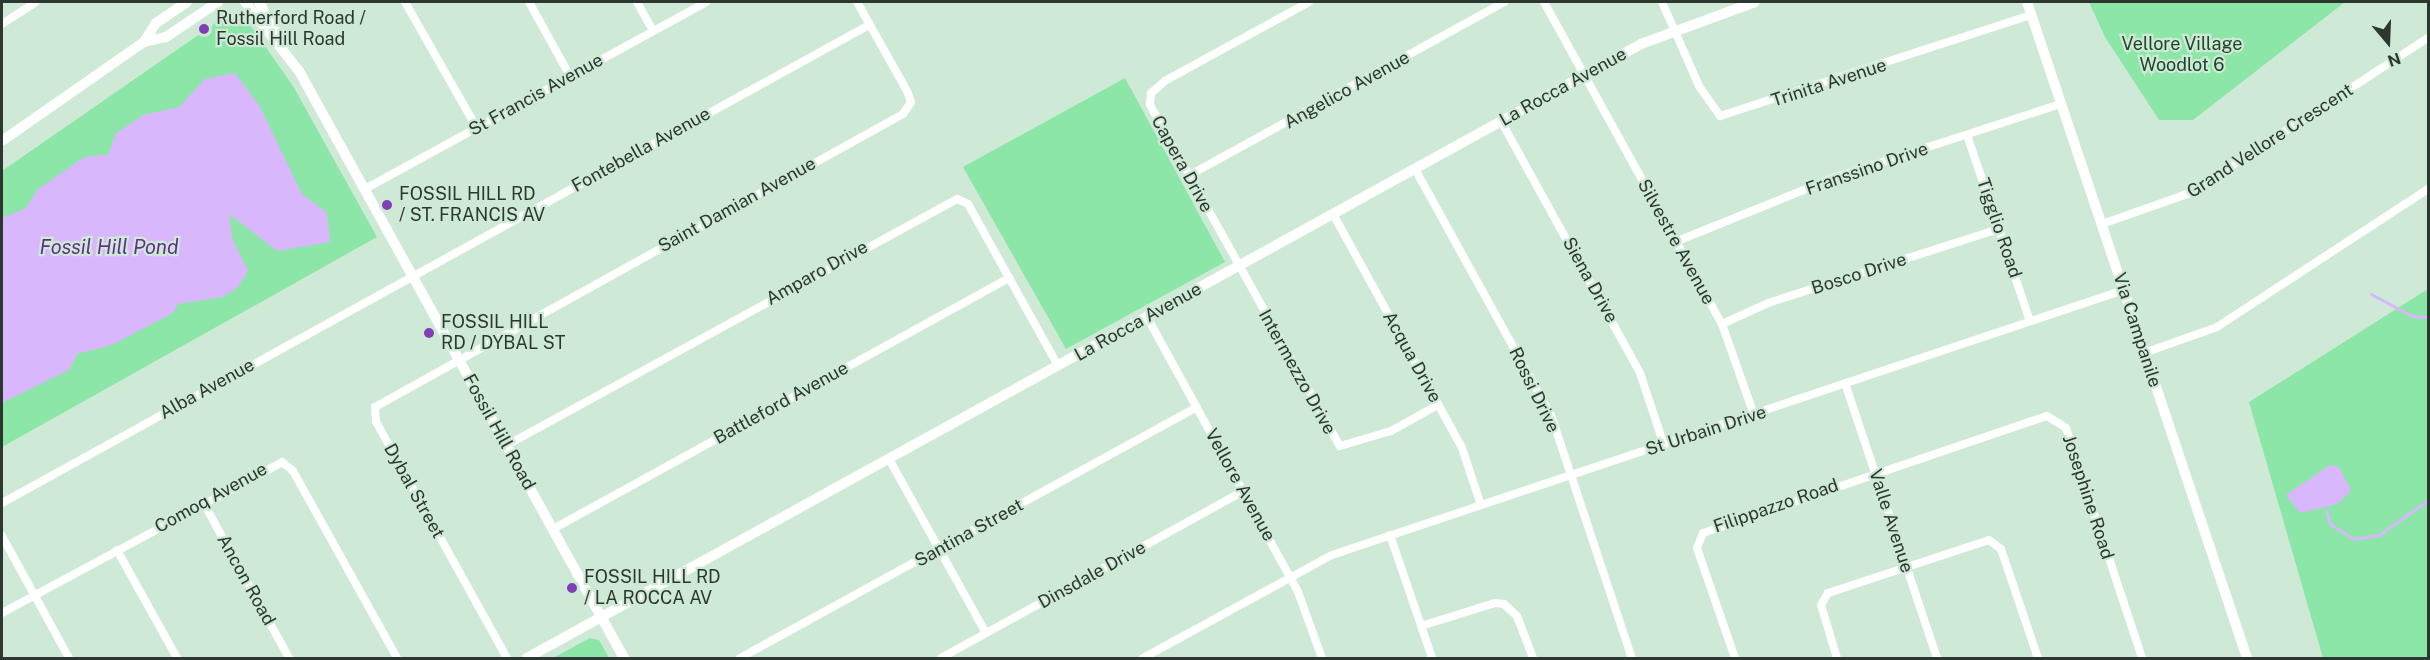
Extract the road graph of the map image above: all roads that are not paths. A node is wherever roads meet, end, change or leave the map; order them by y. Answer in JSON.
{"nodes":[{"id":1,"x":36,"y":2,"type":"edge"},
{"id":2,"x":187,"y":2,"type":"edge"},
{"id":3,"x":218,"y":2,"type":"edge"},
{"id":4,"x":245,"y":2,"type":"edge"},
{"id":5,"x":259,"y":2,"type":"edge"},
{"id":6,"x":405,"y":2,"type":"edge"},
{"id":7,"x":529,"y":2,"type":"edge"},
{"id":8,"x":637,"y":2,"type":"edge"},
{"id":9,"x":706,"y":2,"type":"edge"},
{"id":10,"x":857,"y":2,"type":"edge"},
{"id":11,"x":1309,"y":2,"type":"edge"},
{"id":12,"x":1504,"y":2,"type":"edge"},
{"id":13,"x":1544,"y":2,"type":"edge"},
{"id":14,"x":1662,"y":2,"type":"edge"},
{"id":15,"x":1755,"y":2,"type":"edge"},
{"id":16,"x":2027,"y":2,"type":"edge"},
{"id":17,"x":2031,"y":15,"type":"junction"},
{"id":18,"x":2,"y":24,"type":"edge"},
{"id":19,"x":869,"y":25,"type":"junction"},
{"id":20,"x":1675,"y":29,"type":"junction"},
{"id":21,"x":653,"y":31,"type":"junction"},
{"id":22,"x":2428,"y":38,"type":"edge"},
{"id":23,"x":144,"y":42,"type":"junction"},
{"id":24,"x":285,"y":49,"type":"junction"},
{"id":25,"x":570,"y":76,"type":"junction"},
{"id":26,"x":1584,"y":76,"type":"junction"},
{"id":27,"x":2061,"y":104,"type":"junction"},
{"id":28,"x":1502,"y":121,"type":"junction"},
{"id":29,"x":477,"y":128,"type":"junction"},
{"id":30,"x":1967,"y":135,"type":"junction"},
{"id":31,"x":2,"y":141,"type":"edge"},
{"id":32,"x":1416,"y":169,"type":"junction"},
{"id":33,"x":1188,"y":176,"type":"junction"},
{"id":34,"x":365,"y":189,"type":"junction"},
{"id":35,"x":2428,"y":189,"type":"edge"},
{"id":36,"x":1333,"y":214,"type":"junction"},
{"id":37,"x":2102,"y":224,"type":"junction"},
{"id":38,"x":1999,"y":229,"type":"junction"},
{"id":39,"x":1676,"y":242,"type":"junction"},
{"id":40,"x":1238,"y":267,"type":"junction"},
{"id":41,"x":413,"y":276,"type":"junction"},
{"id":42,"x":1009,"y":278,"type":"junction"},
{"id":43,"x":2124,"y":290,"type":"junction"},
{"id":44,"x":1147,"y":317,"type":"junction"},
{"id":45,"x":2030,"y":321,"type":"junction"},
{"id":46,"x":1722,"y":324,"type":"junction"},
{"id":47,"x":2144,"y":352,"type":"junction"},
{"id":48,"x":459,"y":358,"type":"junction"},
{"id":49,"x":1058,"y":366,"type":"junction"},
{"id":50,"x":1845,"y":383,"type":"junction"},
{"id":51,"x":1438,"y":405,"type":"junction"},
{"id":52,"x":1197,"y":407,"type":"junction"},
{"id":53,"x":1754,"y":416,"type":"junction"},
{"id":54,"x":507,"y":445,"type":"junction"},
{"id":55,"x":1664,"y":445,"type":"junction"},
{"id":56,"x":889,"y":459,"type":"junction"},
{"id":57,"x":1875,"y":473,"type":"junction"},
{"id":58,"x":1571,"y":475,"type":"junction"},
{"id":59,"x":1243,"y":491,"type":"junction"},
{"id":60,"x":203,"y":502,"type":"junction"},
{"id":61,"x":2,"y":503,"type":"edge"},
{"id":62,"x":1481,"y":505,"type":"junction"},
{"id":63,"x":553,"y":529,"type":"junction"},
{"id":64,"x":1390,"y":535,"type":"junction"},
{"id":65,"x":2,"y":536,"type":"edge"},
{"id":66,"x":939,"y":549,"type":"junction"},
{"id":67,"x":117,"y":550,"type":"junction"},
{"id":68,"x":1906,"y":566,"type":"junction"},
{"id":69,"x":1289,"y":576,"type":"junction"},
{"id":70,"x":34,"y":595,"type":"junction"},
{"id":71,"x":2,"y":613,"type":"edge"},
{"id":72,"x":601,"y":618,"type":"junction"},
{"id":73,"x":1422,"y":626,"type":"junction"},
{"id":74,"x":986,"y":633,"type":"junction"},
{"id":75,"x":69,"y":658,"type":"edge"},
{"id":76,"x":177,"y":658,"type":"edge"},
{"id":77,"x":289,"y":658,"type":"edge"},
{"id":78,"x":397,"y":658,"type":"edge"},
{"id":79,"x":507,"y":658,"type":"edge"},
{"id":80,"x":527,"y":658,"type":"edge"},
{"id":81,"x":624,"y":658,"type":"edge"},
{"id":82,"x":740,"y":658,"type":"edge"},
{"id":83,"x":940,"y":658,"type":"edge"},
{"id":84,"x":1143,"y":658,"type":"edge"},
{"id":85,"x":1322,"y":658,"type":"edge"},
{"id":86,"x":1432,"y":658,"type":"edge"},
{"id":87,"x":1533,"y":658,"type":"edge"},
{"id":88,"x":1632,"y":658,"type":"edge"},
{"id":89,"x":1735,"y":658,"type":"edge"},
{"id":90,"x":1838,"y":658,"type":"edge"},
{"id":91,"x":1937,"y":658,"type":"edge"},
{"id":92,"x":2038,"y":658,"type":"edge"},
{"id":93,"x":2142,"y":658,"type":"edge"},
{"id":94,"x":2247,"y":658,"type":"edge"}],
"edges":[{"from":1,"to":18,"type":"street"},
{"from":2,"to":23,"type":"street"},
{"from":3,"to":23,"type":"street"},
{"from":4,"to":24,"type":"street","name":"Fossil Hill Road"},
{"from":5,"to":24,"type":"street","name":"Fossil Hill Road"},
{"from":6,"to":29,"type":"street"},
{"from":7,"to":25,"type":"street"},
{"from":8,"to":21,"type":"street"},
{"from":9,"to":21,"type":"street","name":"St Francis Avenue"},
{"from":10,"to":19,"type":"street","name":"Saint Damian Avenue"},
{"from":11,"to":33,"type":"street","name":"Capera Drive"},
{"from":12,"to":33,"type":"street","name":"Angelico Avenue"},
{"from":13,"to":26,"type":"street","name":"Silvestre Avenue"},
{"from":14,"to":20,"type":"street"},
{"from":15,"to":20,"type":"street","name":"La Rocca Avenue"},
{"from":16,"to":17,"type":"street","name":"Via Campanile"},
{"from":17,"to":20,"type":"street","name":"Trinita Avenue"},
{"from":17,"to":27,"type":"street","name":"Via Campanile"},
{"from":19,"to":41,"type":"street","name":"Fontebella Avenue"},
{"from":19,"to":48,"type":"street","name":"Saint Damian Avenue"},
{"from":20,"to":26,"type":"street","name":"La Rocca Avenue"},
{"from":21,"to":25,"type":"street","name":"St Francis Avenue"},
{"from":22,"to":37,"type":"street","name":"Grand Vellore Crescent"},
{"from":23,"to":31,"type":"street"},
{"from":24,"to":34,"type":"street","name":"Fossil Hill Road"},
{"from":25,"to":29,"type":"street","name":"St Francis Avenue"},
{"from":26,"to":28,"type":"street","name":"La Rocca Avenue"},
{"from":26,"to":39,"type":"street","name":"Silvestre Avenue"},
{"from":27,"to":30,"type":"street","name":"Franssino Drive"},
{"from":27,"to":37,"type":"street","name":"Via Campanile"},
{"from":28,"to":32,"type":"street","name":"La Rocca Avenue"},
{"from":28,"to":55,"type":"street","name":"Siena Drive"},
{"from":29,"to":34,"type":"street","name":"St Francis Avenue"},
{"from":30,"to":38,"type":"street","name":"Tigglio Road"},
{"from":30,"to":39,"type":"street","name":"Franssino Drive"},
{"from":32,"to":36,"type":"street","name":"La Rocca Avenue"},
{"from":32,"to":58,"type":"street","name":"Rossi Drive"},
{"from":33,"to":40,"type":"street","name":"Capera Drive"},
{"from":34,"to":41,"type":"street","name":"Fossil Hill Road"},
{"from":35,"to":47,"type":"street"},
{"from":36,"to":40,"type":"street","name":"La Rocca Avenue"},
{"from":36,"to":51,"type":"street","name":"Acqua Drive"},
{"from":37,"to":43,"type":"street","name":"Via Campanile"},
{"from":38,"to":45,"type":"street","name":"Tigglio Road"},
{"from":38,"to":46,"type":"street","name":"Bosco Drive"},
{"from":39,"to":46,"type":"street","name":"Silvestre Avenue"},
{"from":40,"to":44,"type":"street","name":"La Rocca Avenue"},
{"from":40,"to":51,"type":"street","name":"Intermezzo Drive"},
{"from":41,"to":48,"type":"street","name":"Fossil Hill Road"},
{"from":41,"to":61,"type":"street","name":"Alba Avenue"},
{"from":42,"to":49,"type":"street","name":"Amparo Drive"},
{"from":42,"to":54,"type":"street","name":"Amparo Drive"},
{"from":42,"to":63,"type":"street","name":"Battleford Avenue"},
{"from":43,"to":45,"type":"street","name":"St Urbain Drive"},
{"from":43,"to":47,"type":"street","name":"Via Campanile"},
{"from":44,"to":49,"type":"street","name":"La Rocca Avenue"},
{"from":44,"to":52,"type":"street","name":"Vellore Avenue"},
{"from":45,"to":50,"type":"street","name":"St Urbain Drive"},
{"from":46,"to":53,"type":"street","name":"Silvestre Avenue"},
{"from":47,"to":94,"type":"street","name":"Via Campanile"},
{"from":48,"to":54,"type":"street","name":"Fossil Hill Road"},
{"from":48,"to":79,"type":"street","name":"Dybal Street"},
{"from":49,"to":56,"type":"street","name":"La Rocca Avenue"},
{"from":50,"to":53,"type":"street","name":"St Urbain Drive"},
{"from":50,"to":57,"type":"street","name":"Valle Avenue"},
{"from":51,"to":62,"type":"street","name":"Acqua Drive"},
{"from":52,"to":59,"type":"street","name":"Vellore Avenue"},
{"from":52,"to":66,"type":"street","name":"Santina Street"},
{"from":53,"to":55,"type":"street","name":"St Urbain Drive"},
{"from":54,"to":63,"type":"street","name":"Fossil Hill Road"},
{"from":55,"to":58,"type":"street","name":"St Urbain Drive"},
{"from":56,"to":66,"type":"street"},
{"from":56,"to":72,"type":"street","name":"La Rocca Avenue"},
{"from":57,"to":68,"type":"street","name":"Valle Avenue"},
{"from":57,"to":89,"type":"street","name":"Filippazzo Road"},
{"from":57,"to":93,"type":"street","name":"Josephine Road"},
{"from":58,"to":62,"type":"street","name":"St Urbain Drive"},
{"from":58,"to":88,"type":"street","name":"Rossi Drive"},
{"from":59,"to":69,"type":"street","name":"Vellore Avenue"},
{"from":59,"to":74,"type":"street","name":"Dinsdale Drive"},
{"from":60,"to":67,"type":"street","name":"Comoq Avenue"},
{"from":60,"to":77,"type":"street","name":"Ancon Road"},
{"from":60,"to":78,"type":"street","name":"Comoq Avenue"},
{"from":62,"to":64,"type":"street","name":"St Urbain Drive"},
{"from":63,"to":72,"type":"street","name":"Fossil Hill Road"},
{"from":64,"to":69,"type":"street","name":"St Urbain Drive"},
{"from":64,"to":73,"type":"street"},
{"from":65,"to":70,"type":"street"},
{"from":66,"to":74,"type":"street"},
{"from":66,"to":82,"type":"street","name":"Santina Street"},
{"from":67,"to":70,"type":"street","name":"Comoq Avenue"},
{"from":67,"to":76,"type":"street"},
{"from":68,"to":90,"type":"street"},
{"from":68,"to":91,"type":"street","name":"Valle Avenue"},
{"from":68,"to":92,"type":"street"},
{"from":69,"to":84,"type":"street","name":"St Urbain Drive"},
{"from":69,"to":85,"type":"street","name":"Vellore Avenue"},
{"from":70,"to":71,"type":"street","name":"Comoq Avenue"},
{"from":70,"to":75,"type":"street"},
{"from":72,"to":80,"type":"street","name":"La Rocca Avenue"},
{"from":72,"to":81,"type":"street","name":"Fossil Hill Road"},
{"from":73,"to":86,"type":"street"},
{"from":73,"to":87,"type":"street"},
{"from":74,"to":83,"type":"street","name":"Dinsdale Drive"}]}
